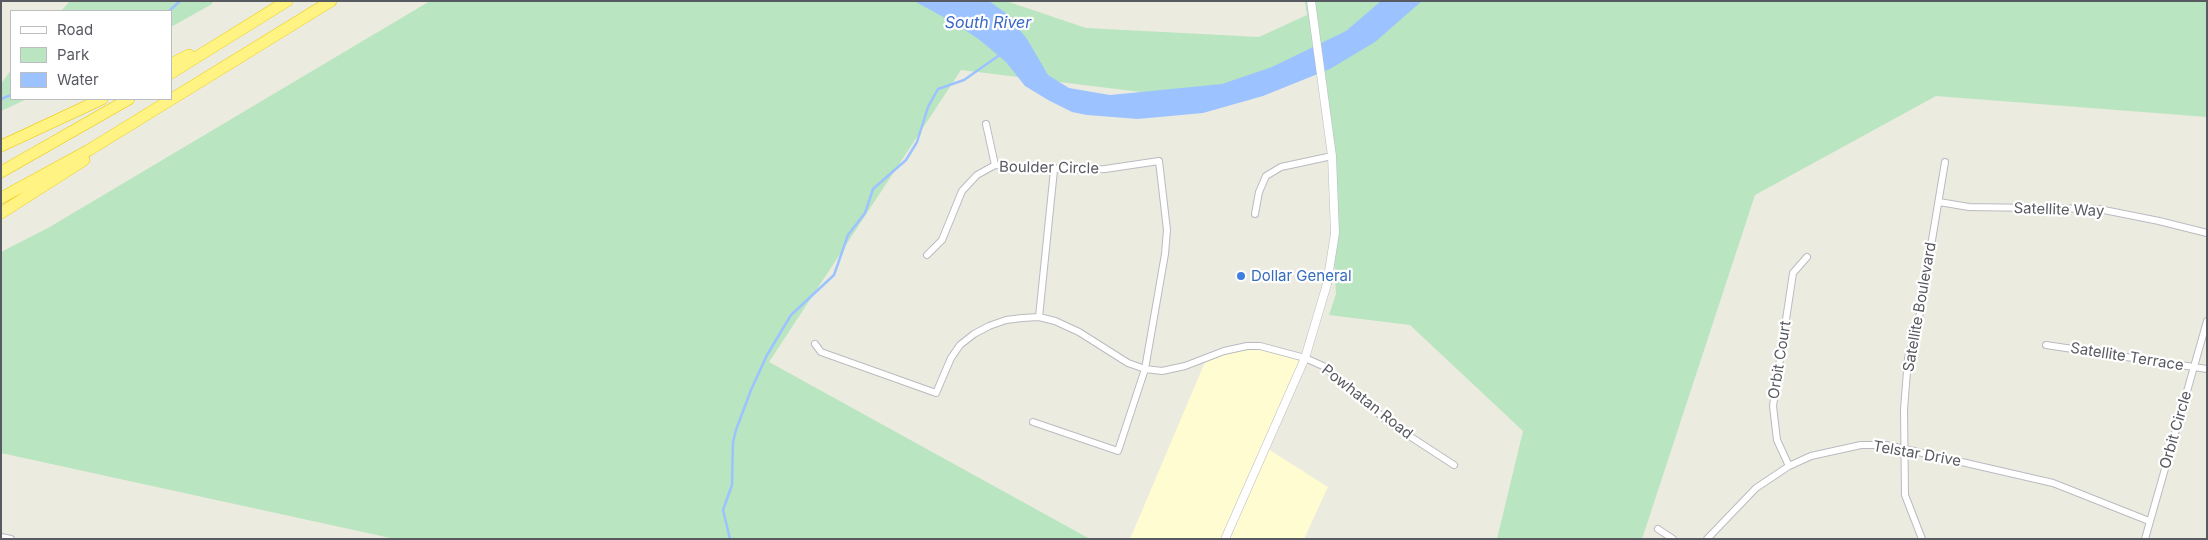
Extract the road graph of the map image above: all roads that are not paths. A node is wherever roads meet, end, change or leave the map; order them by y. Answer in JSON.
{"nodes":[{"id":1,"x":287,"y":1,"type":"edge"},
{"id":2,"x":330,"y":1,"type":"edge"},
{"id":3,"x":1311,"y":1,"type":"edge"},
{"id":4,"x":251,"y":24,"type":"junction"},
{"id":5,"x":172,"y":64,"type":"edge"},
{"id":6,"x":172,"y":72,"type":"edge"},
{"id":7,"x":172,"y":99,"type":"edge"},
{"id":8,"x":100,"y":100,"type":"edge"},
{"id":9,"x":127,"y":100,"type":"edge"},
{"id":10,"x":170,"y":100,"type":"edge"},
{"id":11,"x":167,"y":102,"type":"junction"},
{"id":12,"x":986,"y":124,"type":"dead end"},
{"id":13,"x":1,"y":146,"type":"edge"},
{"id":14,"x":1332,"y":156,"type":"junction"},
{"id":15,"x":1945,"y":162,"type":"dead end"},
{"id":16,"x":995,"y":165,"type":"junction"},
{"id":17,"x":1054,"y":170,"type":"junction"},
{"id":18,"x":1,"y":172,"type":"edge"},
{"id":19,"x":1,"y":198,"type":"edge"},
{"id":20,"x":1939,"y":202,"type":"junction"},
{"id":21,"x":1,"y":214,"type":"edge"},
{"id":22,"x":1254,"y":214,"type":"dead end"},
{"id":23,"x":2207,"y":233,"type":"edge"},
{"id":24,"x":927,"y":255,"type":"dead end"},
{"id":25,"x":1806,"y":257,"type":"dead end"},
{"id":26,"x":1039,"y":317,"type":"junction"},
{"id":27,"x":2207,"y":321,"type":"edge"},
{"id":28,"x":815,"y":344,"type":"dead end"},
{"id":29,"x":2046,"y":345,"type":"dead end"},
{"id":30,"x":1305,"y":358,"type":"junction"},
{"id":31,"x":2194,"y":368,"type":"junction"},
{"id":32,"x":1145,"y":369,"type":"junction"},
{"id":33,"x":2207,"y":369,"type":"edge"},
{"id":34,"x":1034,"y":422,"type":"dead end"},
{"id":35,"x":1905,"y":449,"type":"junction"},
{"id":36,"x":1454,"y":465,"type":"dead end"},
{"id":37,"x":1789,"y":466,"type":"junction"},
{"id":38,"x":2149,"y":521,"type":"junction"},
{"id":39,"x":1658,"y":529,"type":"dead end"},
{"id":40,"x":1,"y":537,"type":"edge"},
{"id":41,"x":11,"y":539,"type":"edge"},
{"id":42,"x":1225,"y":539,"type":"edge"},
{"id":43,"x":1673,"y":539,"type":"edge"},
{"id":44,"x":1707,"y":539,"type":"edge"},
{"id":45,"x":1922,"y":539,"type":"edge"},
{"id":46,"x":2145,"y":539,"type":"edge"}],
"edges":[{"from":1,"to":4,"type":"highway"},
{"from":2,"to":7,"type":"highway"},
{"from":3,"to":14,"type":"street"},
{"from":4,"to":5,"type":"highway"},
{"from":4,"to":6,"type":"highway"},
{"from":8,"to":13,"type":"highway"},
{"from":9,"to":18,"type":"highway"},
{"from":10,"to":11,"type":"highway"},
{"from":11,"to":19,"type":"highway"},
{"from":11,"to":21,"type":"highway"},
{"from":12,"to":16,"type":"street"},
{"from":14,"to":22,"type":"street"},
{"from":14,"to":30,"type":"street"},
{"from":15,"to":20,"type":"street","name":"Satellite Boulevard"},
{"from":16,"to":17,"type":"street","name":"Boulder Circle"},
{"from":16,"to":24,"type":"street","name":"Boulder Circle"},
{"from":17,"to":26,"type":"street"},
{"from":17,"to":32,"type":"street","name":"Boulder Circle"},
{"from":20,"to":23,"type":"street","name":"Satellite Way"},
{"from":20,"to":35,"type":"street","name":"Satellite Boulevard"},
{"from":25,"to":37,"type":"street","name":"Orbit Court"},
{"from":26,"to":28,"type":"street"},
{"from":26,"to":32,"type":"street"},
{"from":27,"to":31,"type":"street","name":"Orbit Circle"},
{"from":29,"to":31,"type":"street","name":"Satellite Terrace"},
{"from":30,"to":32,"type":"street","name":"Powhatan Road"},
{"from":30,"to":36,"type":"street","name":"Powhatan Road"},
{"from":30,"to":42,"type":"street"},
{"from":31,"to":33,"type":"street","name":"Satellite Terrace"},
{"from":31,"to":38,"type":"street","name":"Orbit Circle"},
{"from":32,"to":34,"type":"street"},
{"from":35,"to":37,"type":"street","name":"Telstar Drive"},
{"from":35,"to":38,"type":"street","name":"Telstar Drive"},
{"from":35,"to":45,"type":"street","name":"Satellite Boulevard"},
{"from":37,"to":44,"type":"street","name":"Telstar Drive"},
{"from":38,"to":46,"type":"street","name":"Orbit Circle"},
{"from":39,"to":43,"type":"street"},
{"from":40,"to":41,"type":"street"}]}
